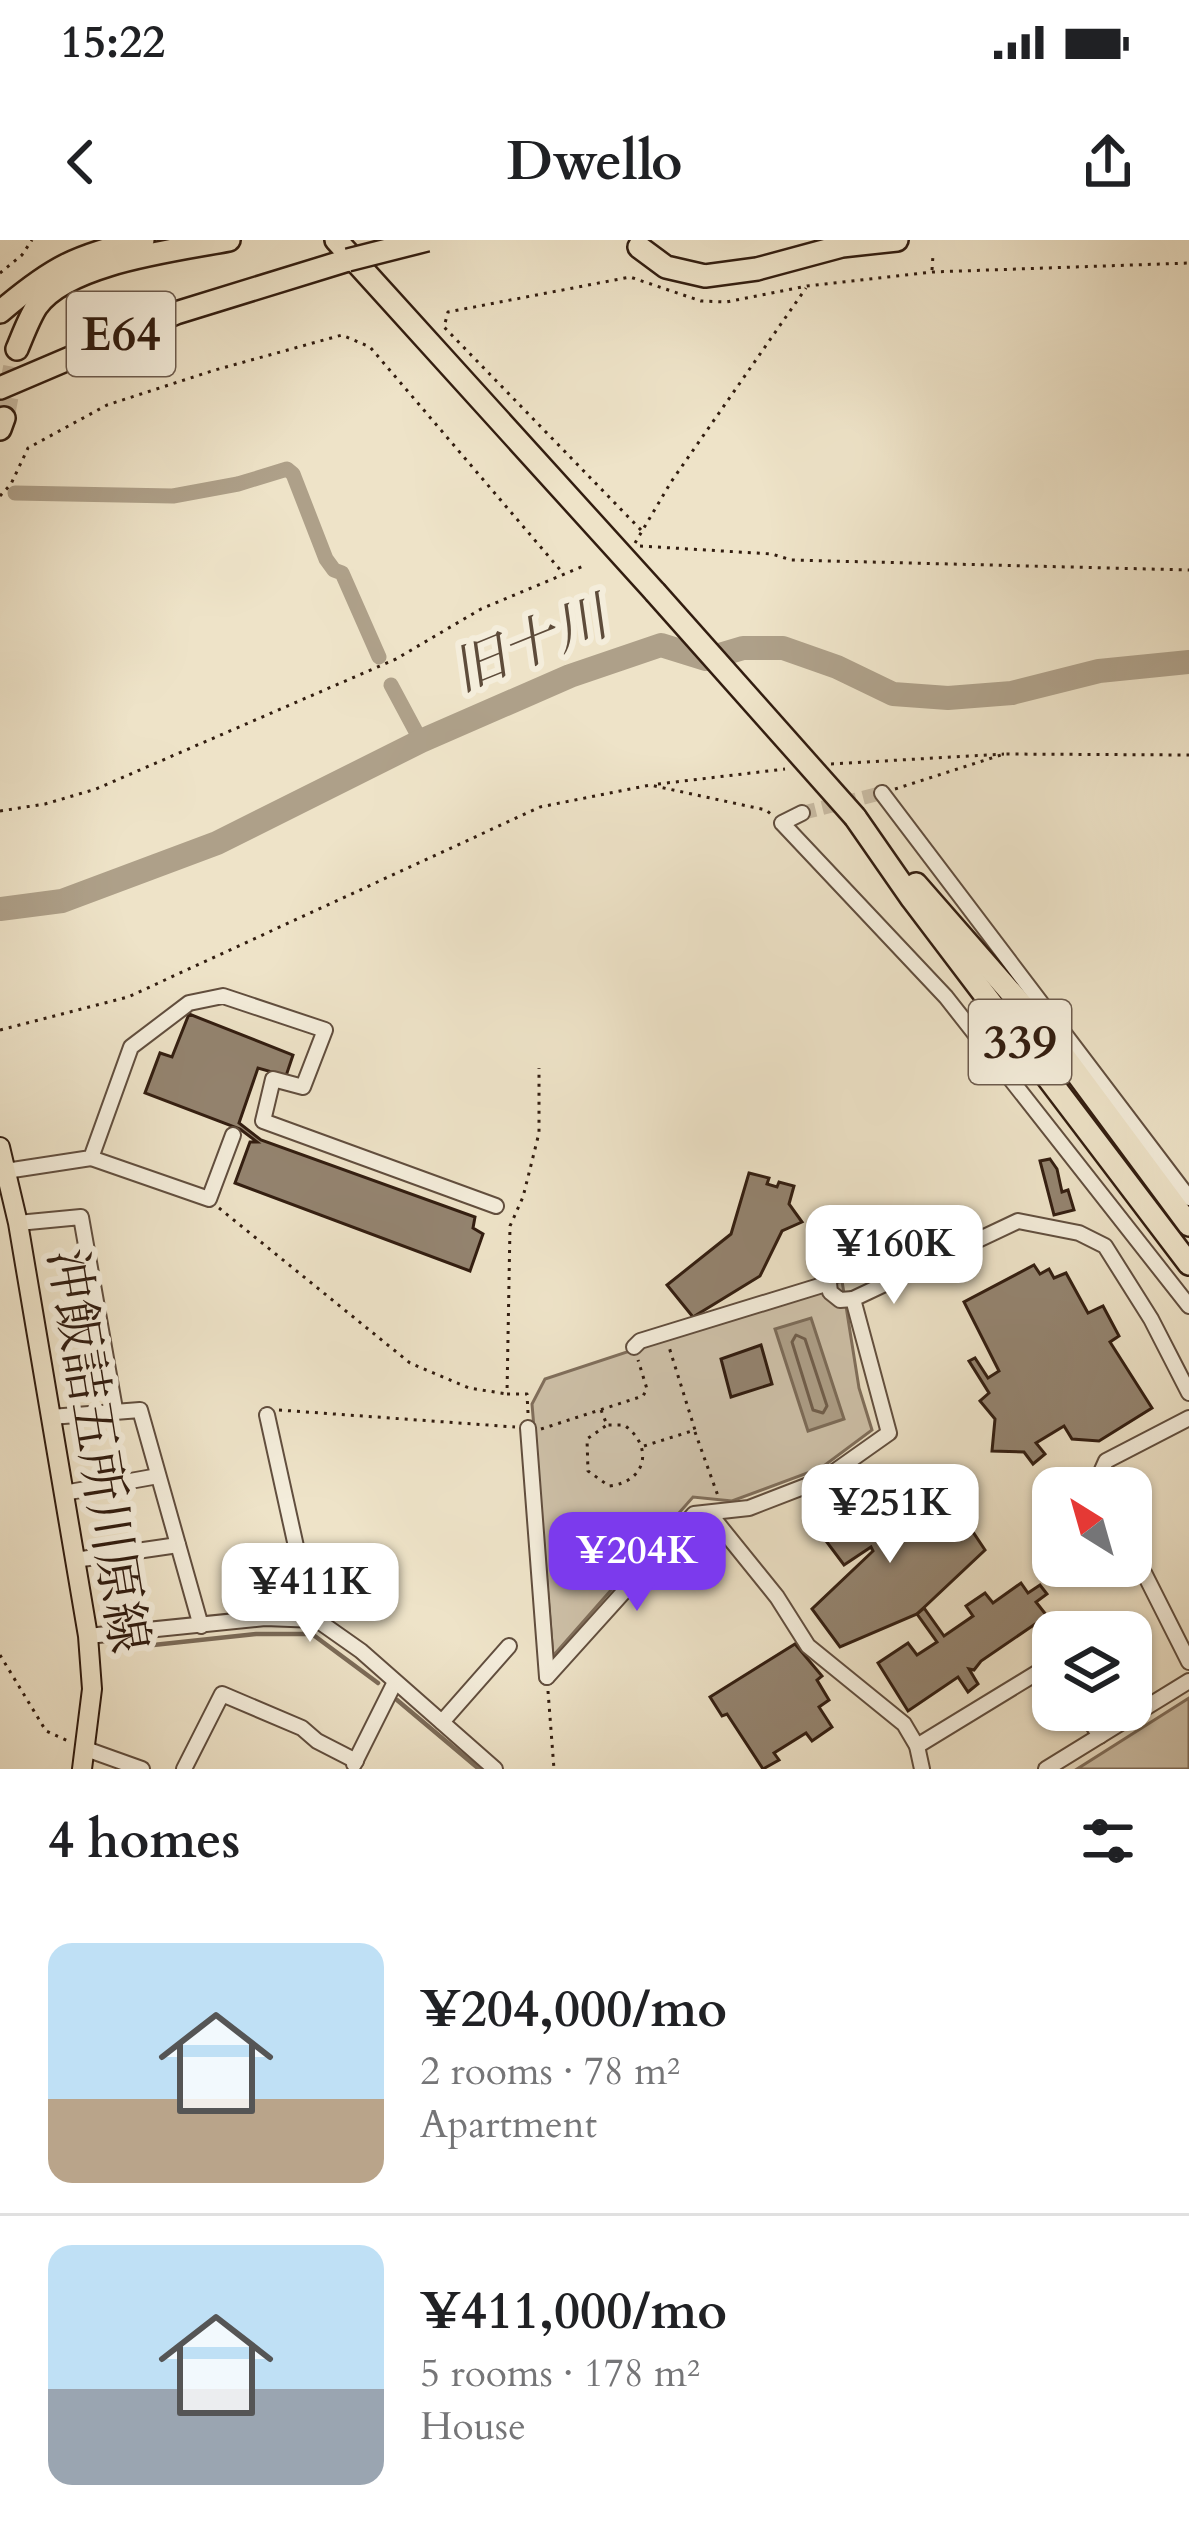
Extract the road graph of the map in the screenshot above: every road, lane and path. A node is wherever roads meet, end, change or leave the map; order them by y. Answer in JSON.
{"nodes":[{"id":1,"x":32,"y":240,"type":"edge"},
{"id":2,"x":143,"y":240,"type":"edge"},
{"id":3,"x":229,"y":240,"type":"edge"},
{"id":4,"x":427,"y":240,"type":"edge"},
{"id":5,"x":897,"y":240,"type":"edge"},
{"id":6,"x":639,"y":247,"type":"dead end"},
{"id":7,"x":342,"y":250,"type":"edge"},
{"id":8,"x":933,"y":254,"type":"dead end"},
{"id":9,"x":1189,"y":262,"type":"edge"},
{"id":10,"x":932,"y":272,"type":"junction"},
{"id":11,"x":0,"y":273,"type":"edge"},
{"id":12,"x":808,"y":286,"type":"junction"},
{"id":13,"x":0,"y":312,"type":"edge"},
{"id":14,"x":17,"y":349,"type":"tunnel mouth"},
{"id":15,"x":0,"y":388,"type":"edge"},
{"id":16,"x":0,"y":496,"type":"edge"},
{"id":17,"x":641,"y":530,"type":"junction"},
{"id":18,"x":586,"y":565,"type":"dead end"},
{"id":19,"x":1189,"y":570,"type":"edge"},
{"id":20,"x":562,"y":572,"type":"junction"},
{"id":21,"x":1189,"y":755,"type":"edge"},
{"id":22,"x":882,"y":793,"type":"joint"},
{"id":23,"x":0,"y":812,"type":"edge"},
{"id":24,"x":802,"y":813,"type":"tunnel mouth"},
{"id":25,"x":854,"y":817,"type":"junction"},
{"id":26,"x":782,"y":823,"type":"junction"},
{"id":27,"x":0,"y":1030,"type":"edge"},
{"id":28,"x":539,"y":1068,"type":"dead end"},
{"id":29,"x":233,"y":1136,"type":"dead end"},
{"id":30,"x":0,"y":1147,"type":"edge"},
{"id":31,"x":91,"y":1158,"type":"junction"},
{"id":32,"x":6,"y":1172,"type":"junction"},
{"id":33,"x":1189,"y":1198,"type":"edge"},
{"id":34,"x":208,"y":1199,"type":"junction"},
{"id":35,"x":496,"y":1207,"type":"dead end"},
{"id":36,"x":18,"y":1223,"type":"junction"},
{"id":37,"x":1189,"y":1225,"type":"edge"},
{"id":38,"x":1189,"y":1264,"type":"edge"},
{"id":39,"x":853,"y":1299,"type":"junction"},
{"id":40,"x":1189,"y":1306,"type":"edge"},
{"id":41,"x":664,"y":1334,"type":"junction"},
{"id":42,"x":634,"y":1347,"type":"joint"},
{"id":43,"x":1189,"y":1393,"type":"edge"},
{"id":44,"x":507,"y":1394,"type":"junction"},
{"id":45,"x":115,"y":1409,"type":"junction"},
{"id":46,"x":601,"y":1410,"type":"junction"},
{"id":47,"x":267,"y":1415,"type":"joint"},
{"id":48,"x":51,"y":1417,"type":"junction"},
{"id":49,"x":1189,"y":1418,"type":"edge"},
{"id":50,"x":608,"y":1425,"type":"junction"},
{"id":51,"x":528,"y":1430,"type":"junction"},
{"id":52,"x":695,"y":1430,"type":"junction"},
{"id":53,"x":642,"y":1446,"type":"junction"},
{"id":54,"x":1103,"y":1467,"type":"edge"},
{"id":55,"x":158,"y":1476,"type":"junction"},
{"id":56,"x":64,"y":1492,"type":"junction"},
{"id":57,"x":717,"y":1512,"type":"junction"},
{"id":58,"x":178,"y":1545,"type":"junction"},
{"id":59,"x":75,"y":1560,"type":"junction"},
{"id":60,"x":1151,"y":1587,"type":"edge"},
{"id":61,"x":312,"y":1619,"type":"junction"},
{"id":62,"x":201,"y":1626,"type":"junction"},
{"id":63,"x":88,"y":1636,"type":"junction"},
{"id":64,"x":508,"y":1646,"type":"dead end"},
{"id":65,"x":0,"y":1655,"type":"edge"},
{"id":66,"x":1189,"y":1662,"type":"edge"},
{"id":67,"x":1032,"y":1676,"type":"edge"},
{"id":68,"x":547,"y":1677,"type":"junction"},
{"id":69,"x":395,"y":1682,"type":"junction"},
{"id":70,"x":1189,"y":1682,"type":"edge"},
{"id":71,"x":442,"y":1722,"type":"junction"},
{"id":72,"x":1097,"y":1731,"type":"edge"},
{"id":73,"x":1100,"y":1736,"type":"junction"},
{"id":74,"x":916,"y":1746,"type":"junction"},
{"id":75,"x":86,"y":1749,"type":"junction"},
{"id":76,"x":354,"y":1765,"type":"edge"},
{"id":77,"x":82,"y":1769,"type":"edge"},
{"id":78,"x":142,"y":1769,"type":"edge"},
{"id":79,"x":184,"y":1769,"type":"edge"},
{"id":80,"x":496,"y":1769,"type":"edge"},
{"id":81,"x":554,"y":1769,"type":"edge"},
{"id":82,"x":922,"y":1769,"type":"edge"},
{"id":83,"x":1046,"y":1769,"type":"edge"}],
"edges":[{"from":1,"to":11,"type":"path"},
{"from":2,"to":13,"type":"highway"},
{"from":3,"to":14,"type":"highway"},
{"from":4,"to":7,"type":"highway","number":"E64","bridge":true},
{"from":5,"to":6,"type":"highway"},
{"from":7,"to":15,"type":"highway","number":"E64"},
{"from":7,"to":25,"type":"highway","number":"339","bridge":true},
{"from":8,"to":10,"type":"path"},
{"from":9,"to":10,"type":"path"},
{"from":10,"to":12,"type":"path"},
{"from":12,"to":17,"type":"path"},
{"from":12,"to":17,"type":"path"},
{"from":16,"to":20,"type":"path"},
{"from":17,"to":19,"type":"path"},
{"from":18,"to":20,"type":"path"},
{"from":20,"to":23,"type":"path"},
{"from":21,"to":22,"type":"path"},
{"from":22,"to":33,"type":"street"},
{"from":24,"to":26,"type":"street"},
{"from":25,"to":37,"type":"highway","number":"339"},
{"from":25,"to":38,"type":"highway","number":"339"},
{"from":26,"to":27,"type":"path"},
{"from":26,"to":40,"type":"street"},
{"from":28,"to":44,"type":"path"},
{"from":29,"to":34,"type":"street"},
{"from":30,"to":32,"type":"main road","name":"沖飯詰五所川原線"},
{"from":31,"to":32,"type":"street"},
{"from":31,"to":34,"type":"street"},
{"from":31,"to":35,"type":"street"},
{"from":32,"to":36,"type":"main road","name":"沖飯詰五所川原線"},
{"from":34,"to":44,"type":"path"},
{"from":36,"to":45,"type":"street"},
{"from":36,"to":48,"type":"main road","name":"沖飯詰五所川原線"},
{"from":39,"to":41,"type":"street"},
{"from":39,"to":43,"type":"street"},
{"from":39,"to":57,"type":"street"},
{"from":41,"to":42,"type":"street"},
{"from":41,"to":52,"type":"path"},
{"from":42,"to":46,"type":"path"},
{"from":44,"to":51,"type":"path"},
{"from":45,"to":48,"type":"street"},
{"from":45,"to":55,"type":"street"},
{"from":46,"to":50,"type":"path"},
{"from":46,"to":51,"type":"path"},
{"from":47,"to":51,"type":"path"},
{"from":47,"to":61,"type":"street"},
{"from":48,"to":56,"type":"main road","name":"沖飯詰五所川原線"},
{"from":49,"to":54,"type":"street"},
{"from":50,"to":53,"type":"path"},
{"from":50,"to":53,"type":"path"},
{"from":51,"to":68,"type":"street"},
{"from":52,"to":53,"type":"path"},
{"from":52,"to":57,"type":"path"},
{"from":55,"to":56,"type":"street"},
{"from":55,"to":58,"type":"street"},
{"from":56,"to":59,"type":"main road","name":"沖飯詰五所川原線"},
{"from":57,"to":68,"type":"street"},
{"from":57,"to":74,"type":"street"},
{"from":58,"to":59,"type":"street"},
{"from":58,"to":62,"type":"street"},
{"from":59,"to":63,"type":"main road","name":"沖飯詰五所川原線"},
{"from":60,"to":66,"type":"street"},
{"from":61,"to":62,"type":"street"},
{"from":61,"to":69,"type":"street"},
{"from":62,"to":63,"type":"street"},
{"from":63,"to":75,"type":"main road","name":"沖飯詰五所川原線"},
{"from":64,"to":71,"type":"street"},
{"from":65,"to":75,"type":"path"},
{"from":67,"to":74,"type":"street"},
{"from":68,"to":81,"type":"path"},
{"from":69,"to":71,"type":"street"},
{"from":69,"to":76,"type":"street"},
{"from":70,"to":73,"type":"street"},
{"from":71,"to":80,"type":"street"},
{"from":72,"to":73,"type":"street"},
{"from":73,"to":83,"type":"street"},
{"from":74,"to":82,"type":"street"},
{"from":75,"to":77,"type":"main road","name":"沖飯詰五所川原線"},
{"from":75,"to":78,"type":"street"},
{"from":76,"to":79,"type":"street"}]}
